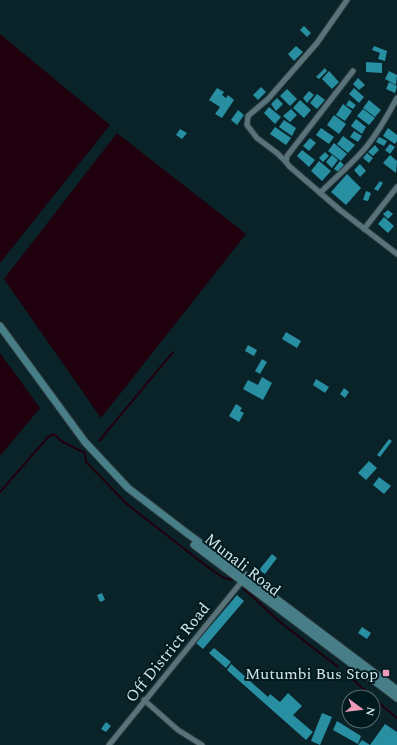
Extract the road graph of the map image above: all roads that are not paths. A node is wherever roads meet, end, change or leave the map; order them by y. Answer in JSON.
{"nodes":[{"id":1,"x":347,"y":0,"type":"edge"},
{"id":2,"x":353,"y":71,"type":"dead end"},
{"id":3,"x":397,"y":98,"type":"edge"},
{"id":4,"x":286,"y":162,"type":"junction"},
{"id":5,"x":397,"y":187,"type":"edge"},
{"id":6,"x":320,"y":193,"type":"junction"},
{"id":7,"x":364,"y":229,"type":"junction"},
{"id":8,"x":397,"y":254,"type":"edge"},
{"id":9,"x":0,"y":326,"type":"edge"},
{"id":10,"x":244,"y":578,"type":"junction"},
{"id":11,"x":397,"y":690,"type":"edge"},
{"id":12,"x":397,"y":698,"type":"edge"},
{"id":13,"x":144,"y":700,"type":"junction"},
{"id":14,"x":109,"y":745,"type":"edge"},
{"id":15,"x":202,"y":745,"type":"edge"}],
"edges":[{"from":1,"to":4,"type":"street"},
{"from":2,"to":4,"type":"street"},
{"from":3,"to":6,"type":"street"},
{"from":4,"to":6,"type":"street"},
{"from":5,"to":7,"type":"street"},
{"from":6,"to":7,"type":"street"},
{"from":7,"to":8,"type":"street"},
{"from":9,"to":10,"type":"main road","name":"Munali Road"},
{"from":10,"to":11,"type":"main road","name":"Munali Road"},
{"from":10,"to":12,"type":"main road","name":"Munali Road"},
{"from":10,"to":13,"type":"street","name":"Off District Road"},
{"from":13,"to":14,"type":"street","name":"Off District Road"},
{"from":13,"to":15,"type":"street"}]}
